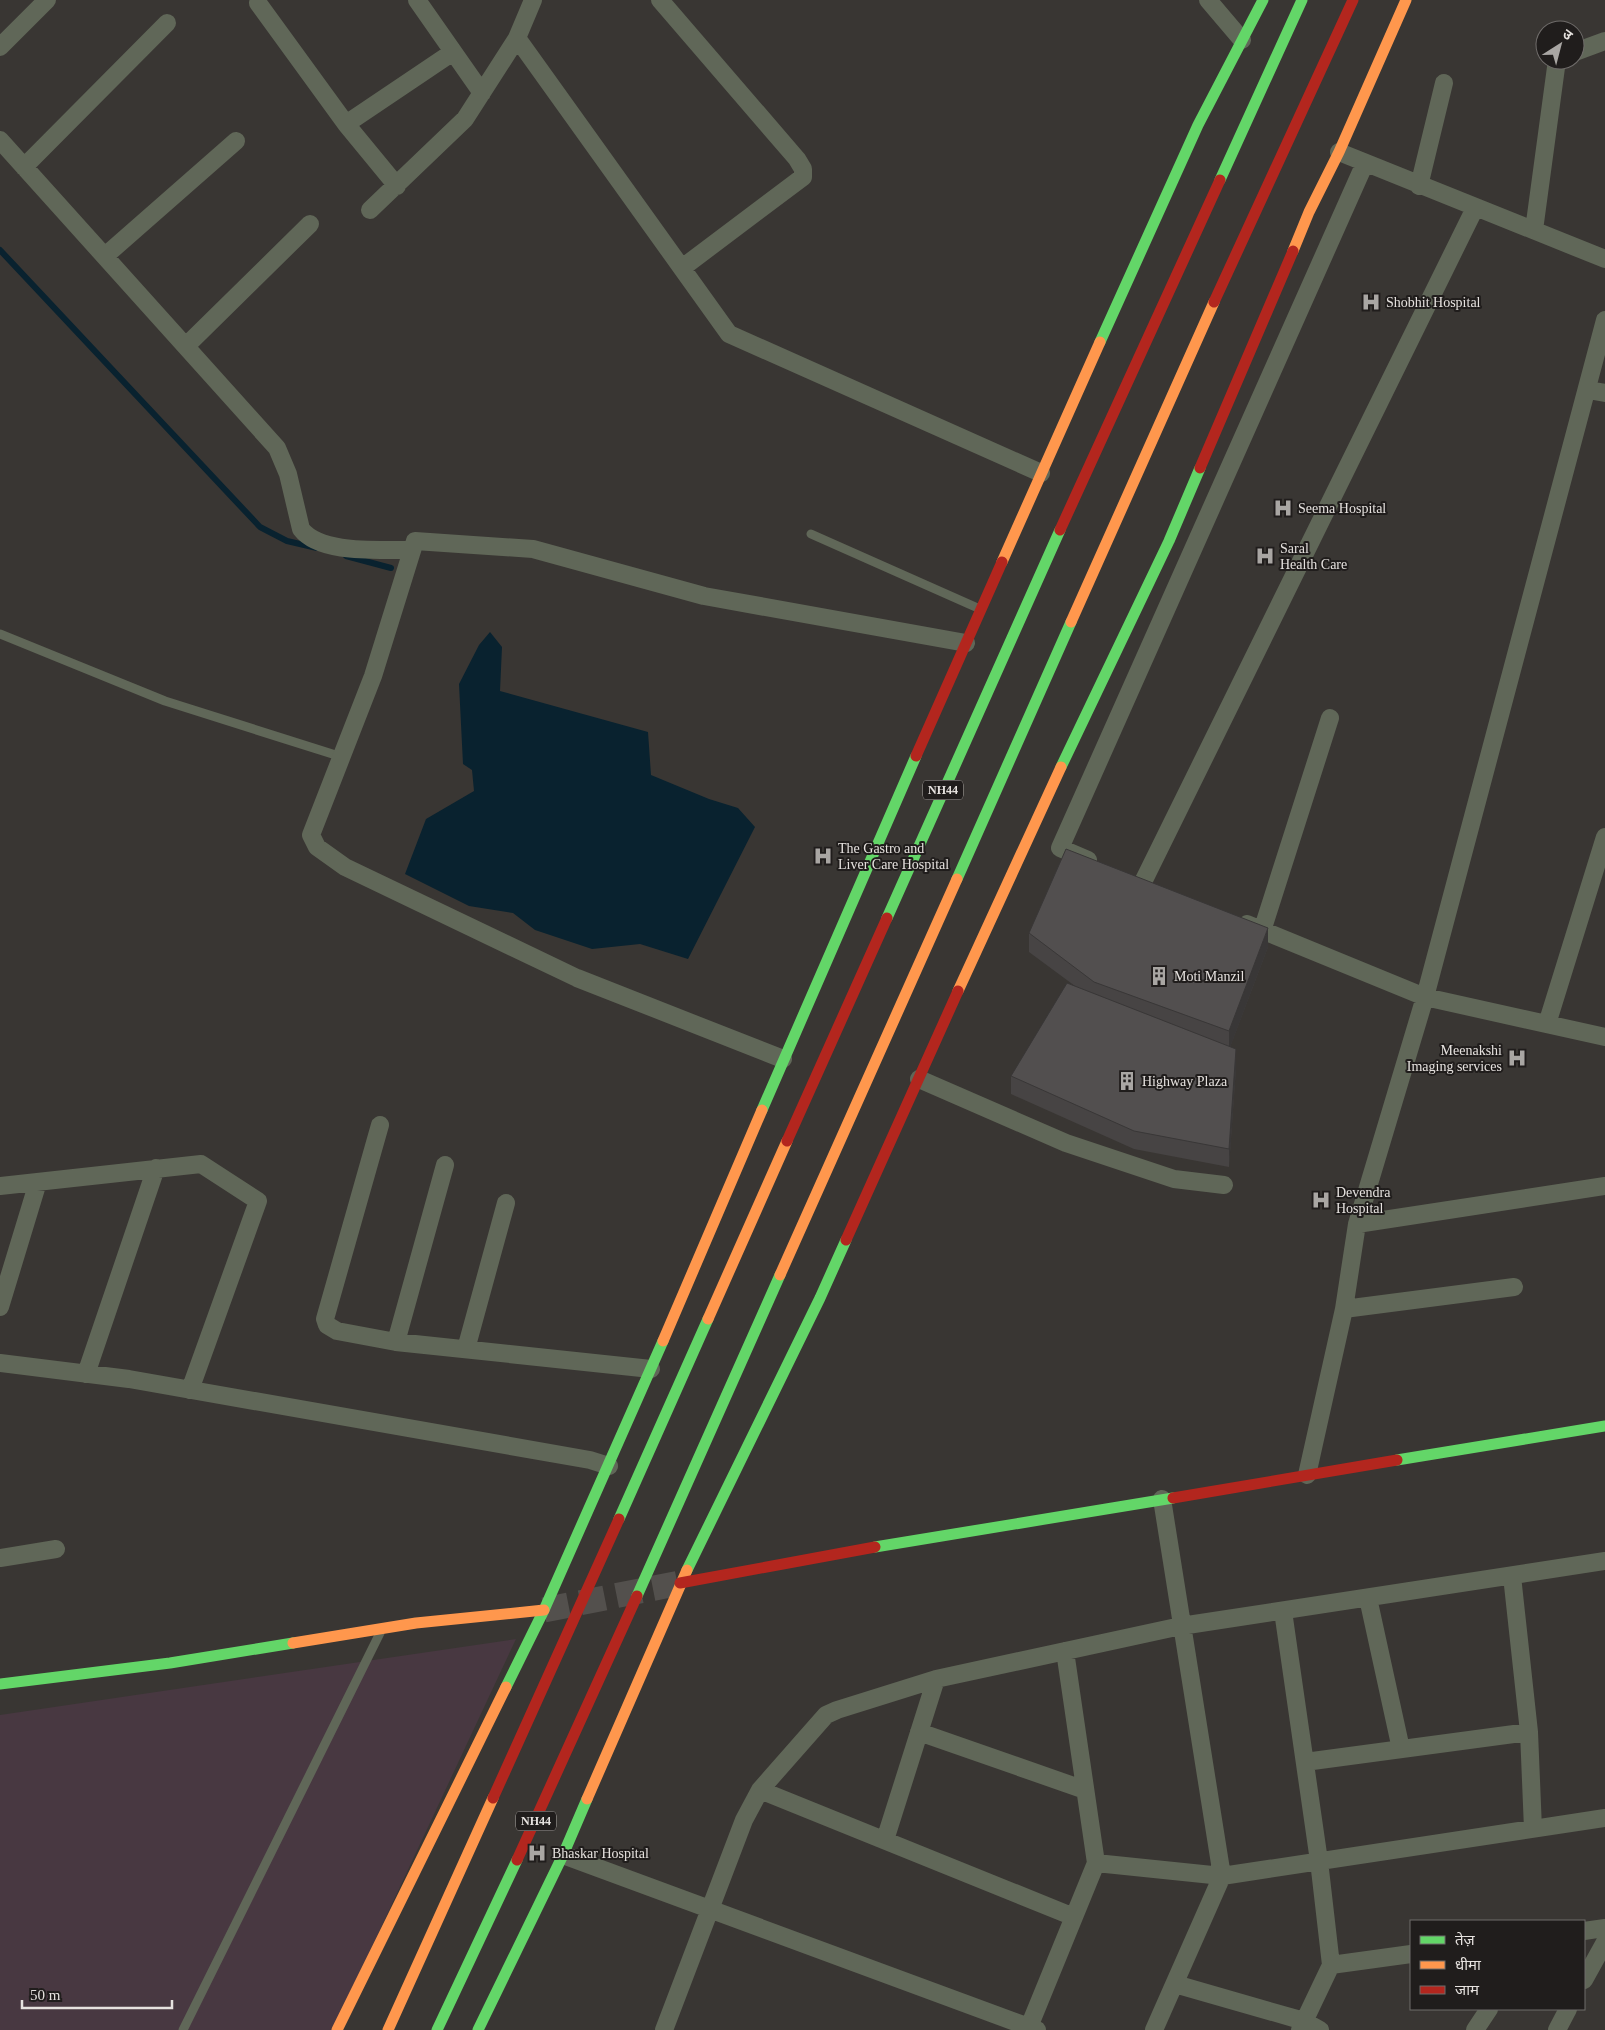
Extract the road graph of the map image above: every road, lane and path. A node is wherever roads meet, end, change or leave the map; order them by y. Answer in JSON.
{"nodes":[{"id":1,"x":47,"y":0,"type":"edge"},
{"id":2,"x":417,"y":0,"type":"edge"},
{"id":3,"x":533,"y":0,"type":"edge"},
{"id":4,"x":660,"y":0,"type":"edge"},
{"id":5,"x":1208,"y":0,"type":"edge"},
{"id":6,"x":1263,"y":0,"type":"edge"},
{"id":7,"x":1302,"y":0,"type":"edge"},
{"id":8,"x":1353,"y":0,"type":"edge"},
{"id":9,"x":1406,"y":0,"type":"edge"},
{"id":10,"x":258,"y":3,"type":"dead end"},
{"id":11,"x":167,"y":23,"type":"dead end"},
{"id":12,"x":517,"y":38,"type":"junction"},
{"id":13,"x":1242,"y":40,"type":"junction"},
{"id":14,"x":1605,"y":41,"type":"edge"},
{"id":15,"x":0,"y":47,"type":"edge"},
{"id":16,"x":1585,"y":48,"type":"edge"},
{"id":17,"x":453,"y":52,"type":"junction"},
{"id":18,"x":1556,"y":70,"type":"edge"},
{"id":19,"x":1444,"y":83,"type":"dead end"},
{"id":20,"x":482,"y":93,"type":"junction"},
{"id":21,"x":346,"y":124,"type":"junction"},
{"id":22,"x":0,"y":140,"type":"edge"},
{"id":23,"x":236,"y":141,"type":"dead end"},
{"id":24,"x":1339,"y":152,"type":"junction"},
{"id":25,"x":1365,"y":163,"type":"junction"},
{"id":26,"x":24,"y":167,"type":"junction"},
{"id":27,"x":396,"y":186,"type":"junction"},
{"id":28,"x":1419,"y":186,"type":"junction"},
{"id":29,"x":1475,"y":208,"type":"junction"},
{"id":30,"x":370,"y":210,"type":"dead end"},
{"id":31,"x":310,"y":224,"type":"dead end"},
{"id":32,"x":1534,"y":230,"type":"junction"},
{"id":33,"x":104,"y":256,"type":"junction"},
{"id":34,"x":1605,"y":258,"type":"edge"},
{"id":35,"x":682,"y":268,"type":"junction"},
{"id":36,"x":1605,"y":320,"type":"edge"},
{"id":37,"x":186,"y":346,"type":"junction"},
{"id":38,"x":1596,"y":391,"type":"edge"},
{"id":39,"x":1041,"y":473,"type":"junction"},
{"id":40,"x":811,"y":534,"type":"dead end"},
{"id":41,"x":412,"y":550,"type":"junction"},
{"id":42,"x":981,"y":609,"type":"junction"},
{"id":43,"x":0,"y":634,"type":"edge"},
{"id":44,"x":966,"y":643,"type":"junction"},
{"id":45,"x":1330,"y":718,"type":"dead end"},
{"id":46,"x":342,"y":757,"type":"junction"},
{"id":47,"x":1605,"y":837,"type":"edge"},
{"id":48,"x":1102,"y":865,"type":"edge"},
{"id":49,"x":1127,"y":875,"type":"edge"},
{"id":50,"x":1144,"y":882,"type":"junction"},
{"id":51,"x":1162,"y":890,"type":"edge"},
{"id":52,"x":1235,"y":920,"type":"edge"},
{"id":53,"x":1262,"y":931,"type":"junction"},
{"id":54,"x":1425,"y":997,"type":"junction"},
{"id":55,"x":1547,"y":1024,"type":"junction"},
{"id":56,"x":1605,"y":1037,"type":"edge"},
{"id":57,"x":784,"y":1060,"type":"junction"},
{"id":58,"x":919,"y":1079,"type":"junction"},
{"id":59,"x":380,"y":1125,"type":"dead end"},
{"id":60,"x":445,"y":1165,"type":"dead end"},
{"id":61,"x":156,"y":1168,"type":"junction"},
{"id":62,"x":38,"y":1182,"type":"junction"},
{"id":63,"x":1224,"y":1184,"type":"dead end"},
{"id":64,"x":0,"y":1186,"type":"edge"},
{"id":65,"x":1605,"y":1186,"type":"edge"},
{"id":66,"x":506,"y":1203,"type":"dead end"},
{"id":67,"x":1358,"y":1224,"type":"junction"},
{"id":68,"x":1514,"y":1287,"type":"dead end"},
{"id":69,"x":0,"y":1307,"type":"edge"},
{"id":70,"x":1344,"y":1309,"type":"junction"},
{"id":71,"x":396,"y":1342,"type":"junction"},
{"id":72,"x":466,"y":1349,"type":"junction"},
{"id":73,"x":0,"y":1363,"type":"edge"},
{"id":74,"x":652,"y":1369,"type":"junction"},
{"id":75,"x":86,"y":1374,"type":"junction"},
{"id":76,"x":190,"y":1390,"type":"junction"},
{"id":77,"x":1605,"y":1426,"type":"edge"},
{"id":78,"x":610,"y":1466,"type":"junction"},
{"id":79,"x":1307,"y":1475,"type":"junction"},
{"id":80,"x":1162,"y":1499,"type":"junction"},
{"id":81,"x":56,"y":1549,"type":"dead end"},
{"id":82,"x":0,"y":1558,"type":"edge"},
{"id":83,"x":1605,"y":1561,"type":"edge"},
{"id":84,"x":1512,"y":1576,"type":"junction"},
{"id":85,"x":680,"y":1583,"type":"junction"},
{"id":86,"x":1368,"y":1598,"type":"junction"},
{"id":87,"x":544,"y":1610,"type":"junction"},
{"id":88,"x":1283,"y":1611,"type":"junction"},
{"id":89,"x":1181,"y":1626,"type":"junction"},
{"id":90,"x":382,"y":1628,"type":"junction"},
{"id":91,"x":1065,"y":1651,"type":"junction"},
{"id":92,"x":936,"y":1679,"type":"junction"},
{"id":93,"x":0,"y":1684,"type":"edge"},
{"id":94,"x":919,"y":1732,"type":"junction"},
{"id":95,"x":1529,"y":1732,"type":"junction"},
{"id":96,"x":1401,"y":1749,"type":"junction"},
{"id":97,"x":1305,"y":1762,"type":"junction"},
{"id":98,"x":760,"y":1790,"type":"junction"},
{"id":99,"x":1085,"y":1790,"type":"junction"},
{"id":100,"x":1605,"y":1818,"type":"edge"},
{"id":101,"x":1534,"y":1829,"type":"junction"},
{"id":102,"x":885,"y":1840,"type":"junction"},
{"id":103,"x":563,"y":1855,"type":"junction"},
{"id":104,"x":1320,"y":1862,"type":"junction"},
{"id":105,"x":1096,"y":1863,"type":"junction"},
{"id":106,"x":1222,"y":1876,"type":"junction"},
{"id":107,"x":710,"y":1909,"type":"junction"},
{"id":108,"x":1074,"y":1917,"type":"junction"},
{"id":109,"x":1605,"y":1928,"type":"edge"},
{"id":110,"x":1585,"y":1931,"type":"edge"},
{"id":111,"x":1605,"y":1942,"type":"edge"},
{"id":112,"x":1410,"y":1954,"type":"edge"},
{"id":113,"x":1330,"y":1965,"type":"junction"},
{"id":114,"x":1585,"y":1978,"type":"edge"},
{"id":115,"x":1175,"y":1984,"type":"junction"},
{"id":116,"x":1488,"y":2010,"type":"edge"},
{"id":117,"x":1567,"y":2010,"type":"edge"},
{"id":118,"x":1302,"y":2026,"type":"edge"},
{"id":119,"x":1033,"y":2028,"type":"edge"},
{"id":120,"x":183,"y":2030,"type":"edge"},
{"id":121,"x":336,"y":2030,"type":"edge"},
{"id":122,"x":388,"y":2030,"type":"edge"},
{"id":123,"x":437,"y":2030,"type":"edge"},
{"id":124,"x":478,"y":2030,"type":"edge"},
{"id":125,"x":664,"y":2030,"type":"edge"},
{"id":126,"x":1154,"y":2030,"type":"edge"},
{"id":127,"x":1320,"y":2030,"type":"edge"},
{"id":128,"x":1475,"y":2030,"type":"edge"},
{"id":129,"x":1556,"y":2030,"type":"edge"}],
"edges":[{"from":1,"to":15,"type":"street"},
{"from":2,"to":17,"type":"street"},
{"from":3,"to":12,"type":"street"},
{"from":4,"to":35,"type":"street"},
{"from":5,"to":13,"type":"street"},
{"from":6,"to":13,"type":"main road"},
{"from":7,"to":122,"type":"main road","number":"NH44"},
{"from":8,"to":123,"type":"main road","number":"NH44"},
{"from":9,"to":24,"type":"main road"},
{"from":10,"to":21,"type":"street"},
{"from":11,"to":26,"type":"street"},
{"from":12,"to":20,"type":"street"},
{"from":12,"to":35,"type":"street"},
{"from":13,"to":39,"type":"main road"},
{"from":14,"to":16,"type":"street"},
{"from":17,"to":20,"type":"street"},
{"from":17,"to":21,"type":"street"},
{"from":18,"to":32,"type":"street"},
{"from":19,"to":28,"type":"street"},
{"from":20,"to":27,"type":"street"},
{"from":21,"to":27,"type":"street"},
{"from":22,"to":26,"type":"street"},
{"from":23,"to":33,"type":"street"},
{"from":24,"to":25,"type":"street"},
{"from":24,"to":58,"type":"main road"},
{"from":25,"to":28,"type":"street"},
{"from":25,"to":48,"type":"street"},
{"from":26,"to":33,"type":"street"},
{"from":27,"to":30,"type":"street"},
{"from":28,"to":29,"type":"street"},
{"from":29,"to":32,"type":"street"},
{"from":29,"to":50,"type":"street"},
{"from":31,"to":37,"type":"street"},
{"from":32,"to":34,"type":"street"},
{"from":33,"to":37,"type":"street"},
{"from":35,"to":39,"type":"street"},
{"from":36,"to":38,"type":"street"},
{"from":37,"to":41,"type":"street"},
{"from":38,"to":54,"type":"street"},
{"from":39,"to":42,"type":"main road"},
{"from":40,"to":42,"type":"lane"},
{"from":41,"to":44,"type":"street"},
{"from":41,"to":46,"type":"street"},
{"from":42,"to":44,"type":"main road"},
{"from":43,"to":46,"type":"lane"},
{"from":44,"to":57,"type":"main road"},
{"from":45,"to":53,"type":"street"},
{"from":46,"to":57,"type":"street"},
{"from":47,"to":55,"type":"street"},
{"from":49,"to":50,"type":"street"},
{"from":50,"to":51,"type":"street"},
{"from":52,"to":53,"type":"street"},
{"from":53,"to":54,"type":"street"},
{"from":54,"to":55,"type":"street"},
{"from":54,"to":67,"type":"street"},
{"from":55,"to":56,"type":"street"},
{"from":57,"to":74,"type":"main road"},
{"from":58,"to":63,"type":"street"},
{"from":58,"to":85,"type":"main road"},
{"from":59,"to":71,"type":"street"},
{"from":60,"to":71,"type":"street"},
{"from":61,"to":62,"type":"street"},
{"from":61,"to":75,"type":"street"},
{"from":61,"to":76,"type":"street"},
{"from":62,"to":64,"type":"street"},
{"from":62,"to":69,"type":"street"},
{"from":65,"to":67,"type":"street"},
{"from":66,"to":72,"type":"street"},
{"from":67,"to":70,"type":"street"},
{"from":68,"to":70,"type":"street"},
{"from":70,"to":79,"type":"street"},
{"from":71,"to":72,"type":"street"},
{"from":72,"to":74,"type":"street"},
{"from":73,"to":75,"type":"street"},
{"from":74,"to":78,"type":"main road"},
{"from":75,"to":76,"type":"street"},
{"from":76,"to":78,"type":"street"},
{"from":77,"to":79,"type":"main road"},
{"from":78,"to":87,"type":"main road"},
{"from":79,"to":80,"type":"main road"},
{"from":80,"to":85,"type":"main road"},
{"from":80,"to":89,"type":"street"},
{"from":81,"to":82,"type":"street"},
{"from":83,"to":84,"type":"street"},
{"from":84,"to":86,"type":"street"},
{"from":84,"to":95,"type":"street"},
{"from":85,"to":103,"type":"main road"},
{"from":86,"to":88,"type":"street"},
{"from":86,"to":96,"type":"street"},
{"from":87,"to":90,"type":"main road"},
{"from":87,"to":121,"type":"main road"},
{"from":88,"to":89,"type":"street"},
{"from":88,"to":97,"type":"street"},
{"from":89,"to":91,"type":"street"},
{"from":89,"to":106,"type":"street"},
{"from":90,"to":93,"type":"main road"},
{"from":90,"to":120,"type":"lane"},
{"from":91,"to":92,"type":"street"},
{"from":91,"to":99,"type":"street"},
{"from":92,"to":94,"type":"street"},
{"from":92,"to":98,"type":"street"},
{"from":94,"to":99,"type":"street"},
{"from":94,"to":102,"type":"street"},
{"from":95,"to":96,"type":"street"},
{"from":95,"to":101,"type":"street"},
{"from":96,"to":97,"type":"street"},
{"from":97,"to":104,"type":"street"},
{"from":98,"to":102,"type":"street"},
{"from":98,"to":107,"type":"street"},
{"from":99,"to":105,"type":"street"},
{"from":100,"to":101,"type":"street"},
{"from":101,"to":104,"type":"street"},
{"from":102,"to":108,"type":"street"},
{"from":103,"to":107,"type":"street"},
{"from":103,"to":124,"type":"main road"},
{"from":104,"to":106,"type":"street"},
{"from":104,"to":113,"type":"street"},
{"from":105,"to":106,"type":"street"},
{"from":105,"to":108,"type":"street"},
{"from":106,"to":115,"type":"street"},
{"from":107,"to":119,"type":"street"},
{"from":107,"to":125,"type":"street"},
{"from":108,"to":119,"type":"street"},
{"from":109,"to":110,"type":"street"},
{"from":111,"to":114,"type":"street"},
{"from":112,"to":113,"type":"street"},
{"from":113,"to":118,"type":"street"},
{"from":115,"to":118,"type":"street"},
{"from":115,"to":126,"type":"street"},
{"from":116,"to":128,"type":"street"},
{"from":117,"to":129,"type":"street"},
{"from":118,"to":127,"type":"street"}]}
